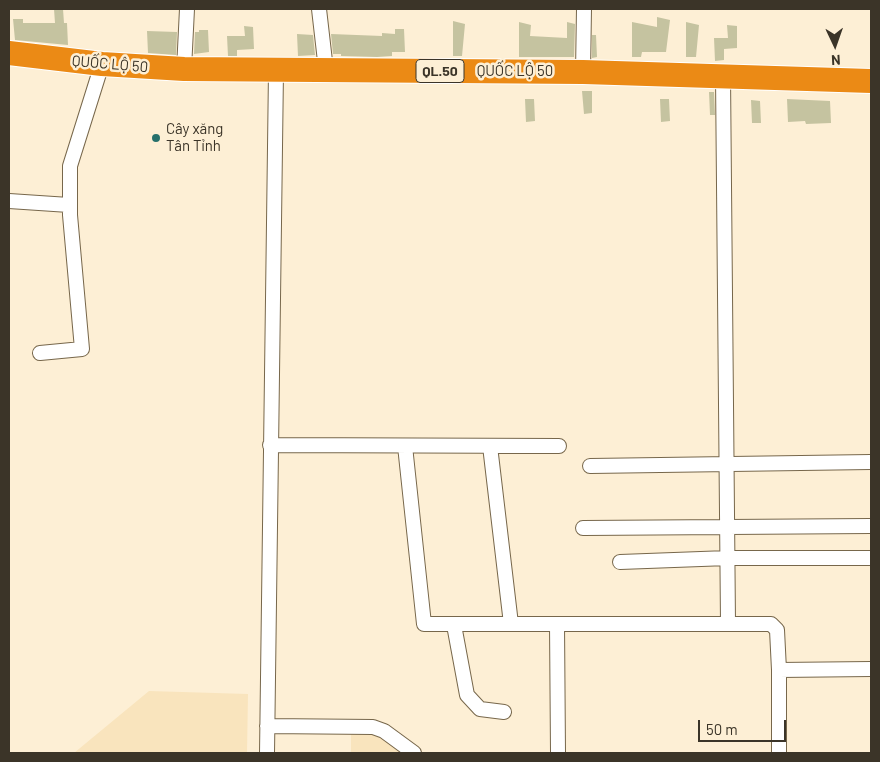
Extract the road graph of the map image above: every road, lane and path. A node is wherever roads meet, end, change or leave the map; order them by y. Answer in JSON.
{"nodes":[{"id":1,"x":187,"y":9,"type":"edge"},
{"id":2,"x":319,"y":9,"type":"edge"},
{"id":3,"x":584,"y":9,"type":"edge"},
{"id":4,"x":9,"y":53,"type":"edge"},
{"id":5,"x":102,"y":64,"type":"junction"},
{"id":6,"x":184,"y":69,"type":"junction"},
{"id":7,"x":326,"y":70,"type":"junction"},
{"id":8,"x":276,"y":71,"type":"junction"},
{"id":9,"x":583,"y":72,"type":"junction"},
{"id":10,"x":723,"y":76,"type":"junction"},
{"id":11,"x":871,"y":81,"type":"edge"},
{"id":12,"x":9,"y":201,"type":"edge"},
{"id":13,"x":69,"y":204,"type":"junction"},
{"id":14,"x":40,"y":353,"type":"dead end"},
{"id":15,"x":270,"y":445,"type":"junction"},
{"id":16,"x":405,"y":446,"type":"junction"},
{"id":17,"x":490,"y":446,"type":"junction"},
{"id":18,"x":559,"y":446,"type":"dead end"},
{"id":19,"x":871,"y":462,"type":"edge"},
{"id":20,"x":728,"y":464,"type":"junction"},
{"id":21,"x":590,"y":466,"type":"dead end"},
{"id":22,"x":871,"y":526,"type":"edge"},
{"id":23,"x":728,"y":527,"type":"junction"},
{"id":24,"x":584,"y":528,"type":"dead end"},
{"id":25,"x":728,"y":558,"type":"junction"},
{"id":26,"x":871,"y":558,"type":"edge"},
{"id":27,"x":620,"y":562,"type":"dead end"},
{"id":28,"x":728,"y":623,"type":"junction"},
{"id":29,"x":511,"y":624,"type":"junction"},
{"id":30,"x":557,"y":624,"type":"junction"},
{"id":31,"x":454,"y":625,"type":"junction"},
{"id":32,"x":871,"y":669,"type":"edge"},
{"id":33,"x":779,"y":670,"type":"junction"},
{"id":34,"x":504,"y":712,"type":"dead end"},
{"id":35,"x":268,"y":726,"type":"junction"},
{"id":36,"x":267,"y":753,"type":"edge"},
{"id":37,"x":414,"y":753,"type":"edge"},
{"id":38,"x":558,"y":753,"type":"edge"},
{"id":39,"x":779,"y":753,"type":"edge"}],
"edges":[{"from":1,"to":6,"type":"street"},
{"from":2,"to":7,"type":"street"},
{"from":3,"to":9,"type":"street"},
{"from":4,"to":5,"type":"highway","name":"QUỐC LỘ 50","number":"QL.50"},
{"from":5,"to":6,"type":"highway","name":"QUỐC LỘ 50","number":"QL.50"},
{"from":5,"to":13,"type":"street"},
{"from":6,"to":8,"type":"highway","name":"QUỐC LỘ 50","number":"QL.50"},
{"from":7,"to":8,"type":"highway","name":"QUỐC LỘ 50","number":"QL.50"},
{"from":7,"to":9,"type":"highway","name":"QUỐC LỘ 50","number":"QL.50"},
{"from":8,"to":15,"type":"street"},
{"from":9,"to":10,"type":"highway","name":"QUỐC LỘ 50","number":"QL.50"},
{"from":10,"to":11,"type":"highway","name":"QUỐC LỘ 50","number":"QL.50"},
{"from":10,"to":20,"type":"street"},
{"from":12,"to":13,"type":"street"},
{"from":13,"to":14,"type":"street"},
{"from":15,"to":16,"type":"street"},
{"from":15,"to":35,"type":"street"},
{"from":16,"to":17,"type":"street"},
{"from":16,"to":31,"type":"street"},
{"from":17,"to":18,"type":"street"},
{"from":17,"to":29,"type":"street"},
{"from":19,"to":20,"type":"street"},
{"from":20,"to":21,"type":"street"},
{"from":20,"to":23,"type":"street"},
{"from":22,"to":23,"type":"street"},
{"from":23,"to":24,"type":"street"},
{"from":23,"to":25,"type":"street"},
{"from":25,"to":26,"type":"street"},
{"from":25,"to":27,"type":"street"},
{"from":25,"to":28,"type":"street"},
{"from":28,"to":30,"type":"street"},
{"from":28,"to":33,"type":"street"},
{"from":29,"to":30,"type":"street"},
{"from":29,"to":31,"type":"street"},
{"from":30,"to":38,"type":"street"},
{"from":31,"to":34,"type":"street"},
{"from":32,"to":33,"type":"street"},
{"from":33,"to":39,"type":"street"},
{"from":35,"to":36,"type":"street"},
{"from":35,"to":37,"type":"street"}]}
